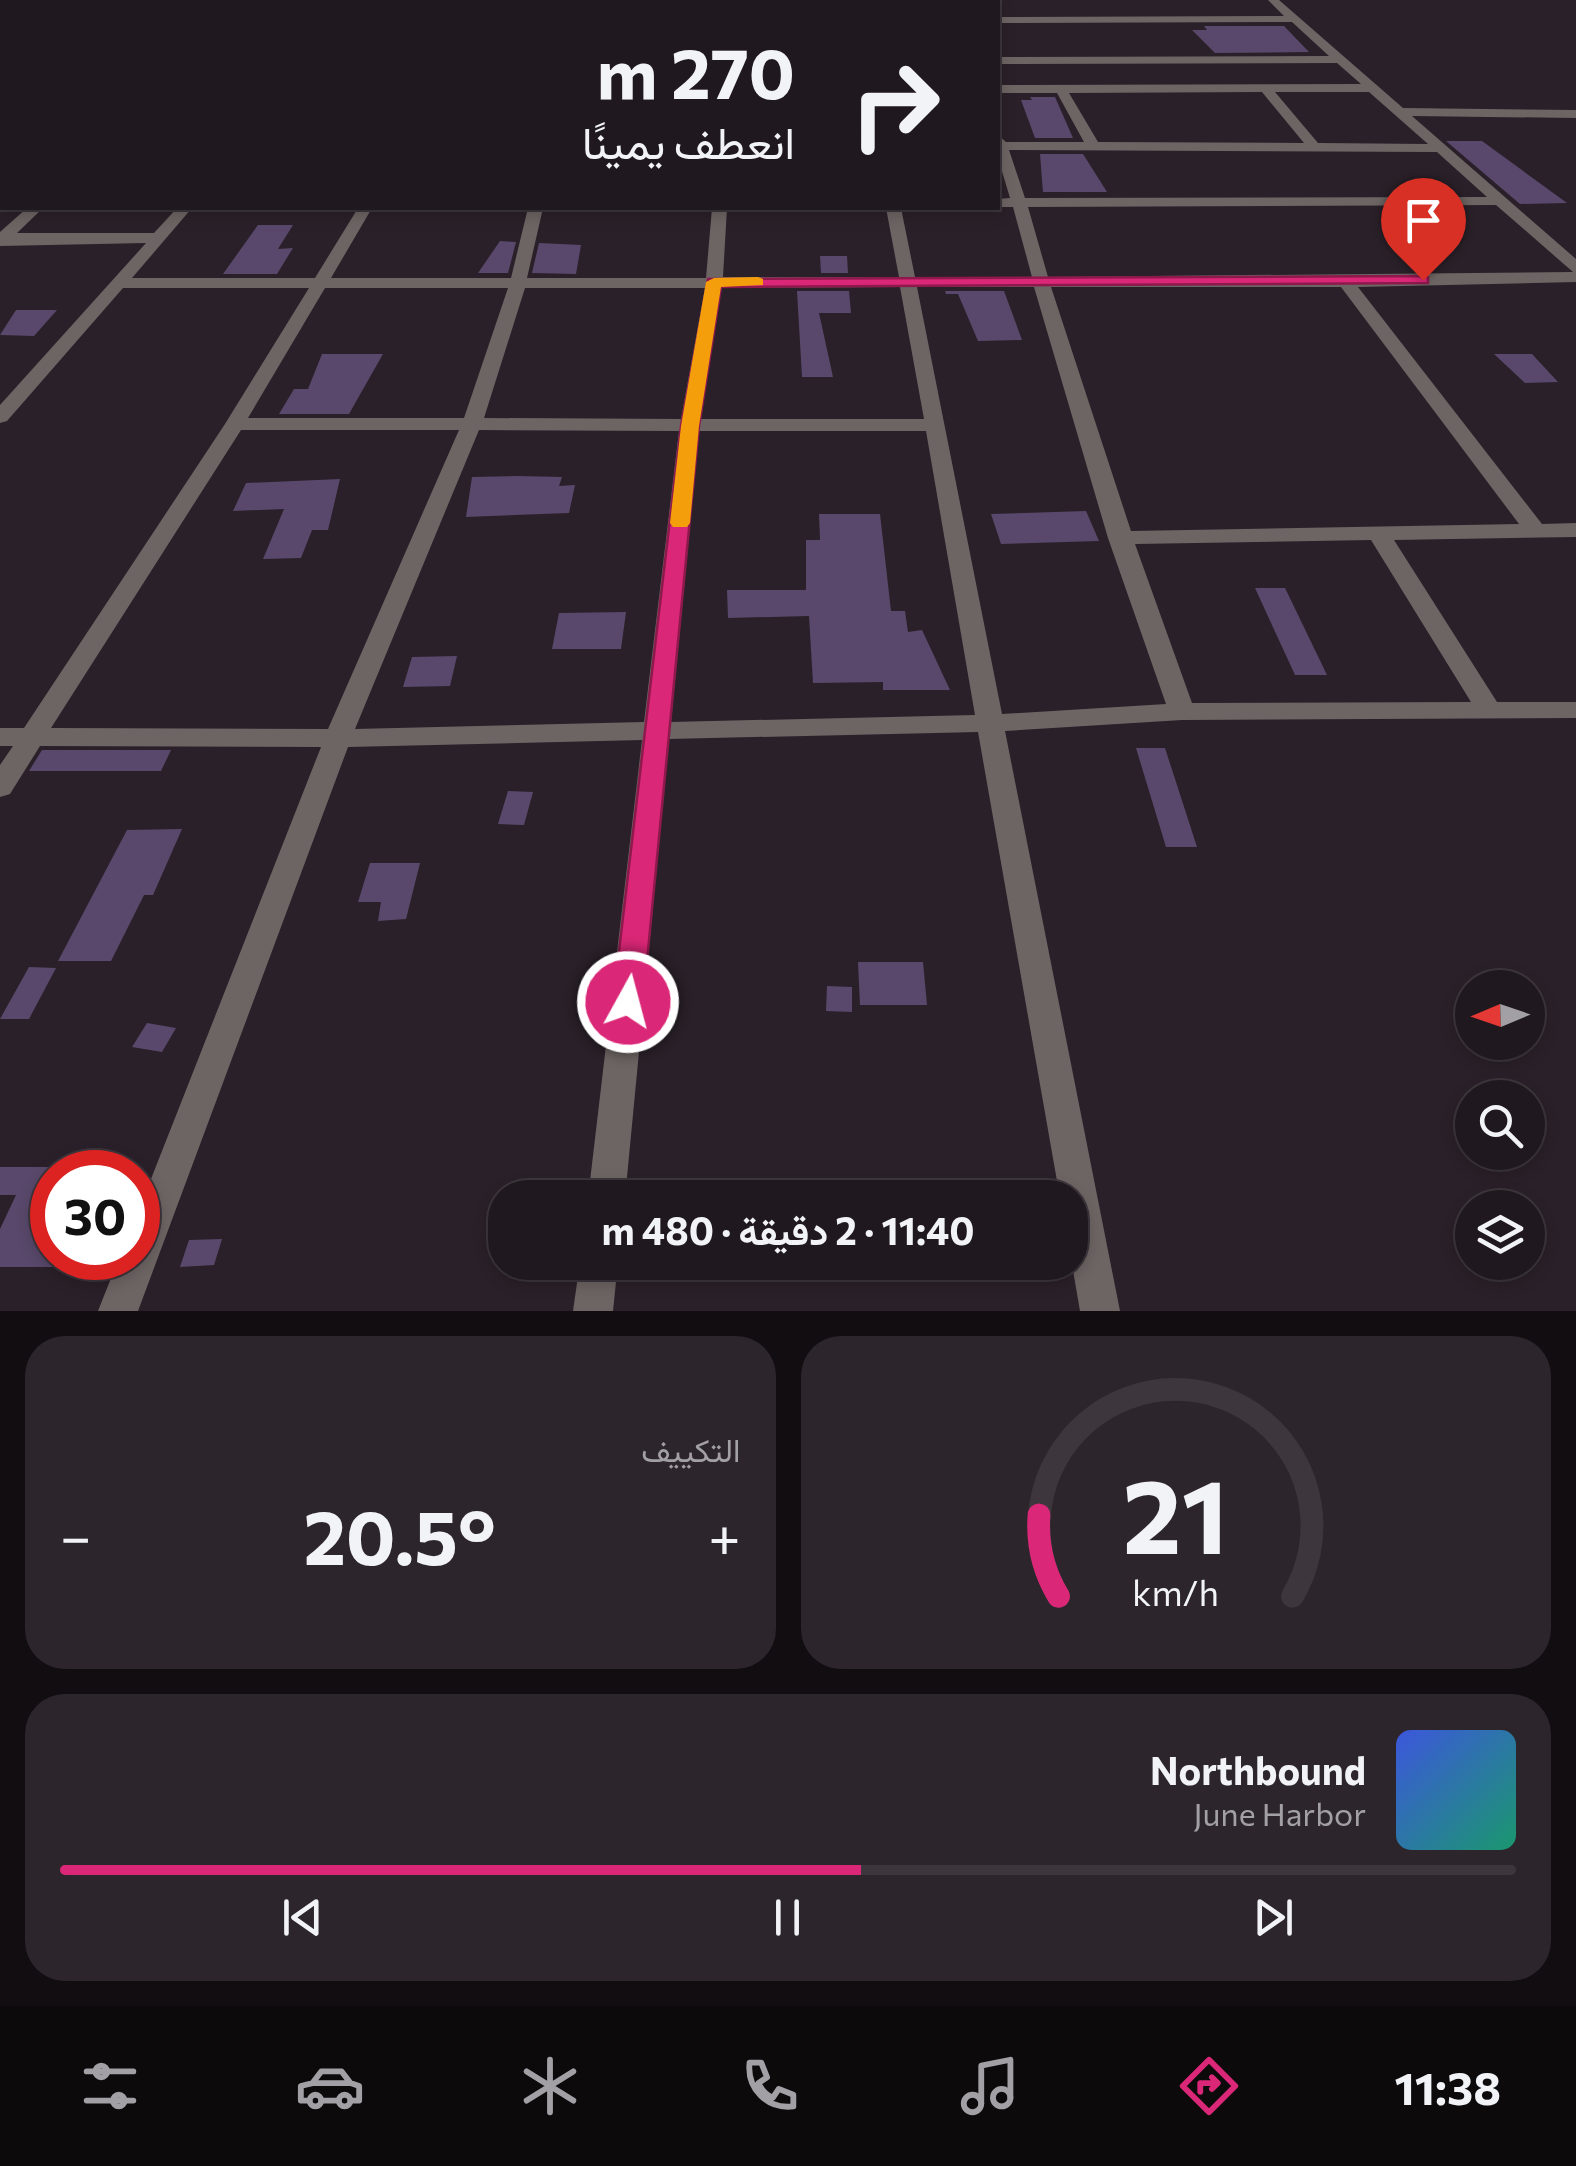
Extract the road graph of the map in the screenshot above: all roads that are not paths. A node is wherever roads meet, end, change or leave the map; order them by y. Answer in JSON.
{"nodes":[{"id":1,"x":1273,"y":0,"type":"edge"},
{"id":2,"x":1296,"y":19,"type":"junction"},
{"id":3,"x":1000,"y":20,"type":"edge"},
{"id":4,"x":1337,"y":60,"type":"junction"},
{"id":5,"x":1000,"y":61,"type":"edge"},
{"id":6,"x":1370,"y":88,"type":"junction"},
{"id":7,"x":1000,"y":89,"type":"edge"},
{"id":8,"x":1061,"y":89,"type":"junction"},
{"id":9,"x":1266,"y":89,"type":"junction"},
{"id":10,"x":1397,"y":112,"type":"junction"},
{"id":11,"x":1576,"y":114,"type":"edge"},
{"id":12,"x":1000,"y":144,"type":"edge"},
{"id":13,"x":1094,"y":146,"type":"junction"},
{"id":14,"x":1314,"y":147,"type":"junction"},
{"id":15,"x":1438,"y":148,"type":"junction"},
{"id":16,"x":1000,"y":149,"type":"edge"},
{"id":17,"x":1499,"y":201,"type":"junction"},
{"id":18,"x":1000,"y":204,"type":"edge"},
{"id":19,"x":1021,"y":204,"type":"junction"},
{"id":20,"x":33,"y":210,"type":"edge"},
{"id":21,"x":184,"y":210,"type":"edge"},
{"id":22,"x":364,"y":210,"type":"edge"},
{"id":23,"x":536,"y":210,"type":"edge"},
{"id":24,"x":720,"y":210,"type":"edge"},
{"id":25,"x":894,"y":210,"type":"edge"},
{"id":26,"x":158,"y":238,"type":"junction"},
{"id":27,"x":1,"y":239,"type":"edge"},
{"id":28,"x":1576,"y":268,"type":"edge"},
{"id":29,"x":1576,"y":278,"type":"edge"},
{"id":30,"x":1040,"y":280,"type":"junction"},
{"id":31,"x":714,"y":282,"type":"junction"},
{"id":32,"x":907,"y":282,"type":"junction"},
{"id":33,"x":1346,"y":282,"type":"junction"},
{"id":34,"x":117,"y":283,"type":"junction"},
{"id":35,"x":322,"y":283,"type":"junction"},
{"id":36,"x":517,"y":285,"type":"junction"},
{"id":37,"x":0,"y":416,"type":"edge"},
{"id":38,"x":235,"y":424,"type":"junction"},
{"id":39,"x":472,"y":424,"type":"junction"},
{"id":40,"x":933,"y":424,"type":"junction"},
{"id":41,"x":690,"y":426,"type":"junction"},
{"id":42,"x":1535,"y":530,"type":"junction"},
{"id":43,"x":1576,"y":530,"type":"edge"},
{"id":44,"x":1378,"y":533,"type":"junction"},
{"id":45,"x":1119,"y":538,"type":"junction"},
{"id":46,"x":1488,"y":709,"type":"junction"},
{"id":47,"x":1576,"y":710,"type":"edge"},
{"id":48,"x":1182,"y":712,"type":"junction"},
{"id":49,"x":987,"y":724,"type":"junction"},
{"id":50,"x":660,"y":730,"type":"junction"},
{"id":51,"x":0,"y":737,"type":"edge"},
{"id":52,"x":32,"y":737,"type":"junction"},
{"id":53,"x":338,"y":738,"type":"junction"},
{"id":54,"x":0,"y":787,"type":"edge"},
{"id":55,"x":608,"y":1180,"type":"edge"},
{"id":56,"x":597,"y":1280,"type":"edge"},
{"id":57,"x":118,"y":1311,"type":"edge"},
{"id":58,"x":593,"y":1311,"type":"edge"},
{"id":59,"x":1100,"y":1311,"type":"edge"}],
"edges":[{"from":1,"to":2,"type":"street"},
{"from":2,"to":3,"type":"street"},
{"from":2,"to":4,"type":"street"},
{"from":4,"to":5,"type":"street"},
{"from":4,"to":6,"type":"street"},
{"from":6,"to":9,"type":"street"},
{"from":6,"to":10,"type":"street"},
{"from":7,"to":8,"type":"street"},
{"from":8,"to":9,"type":"street"},
{"from":8,"to":13,"type":"street"},
{"from":9,"to":14,"type":"street"},
{"from":10,"to":11,"type":"street"},
{"from":10,"to":15,"type":"street"},
{"from":12,"to":13,"type":"street"},
{"from":13,"to":14,"type":"street"},
{"from":14,"to":15,"type":"street"},
{"from":15,"to":17,"type":"street"},
{"from":16,"to":19,"type":"street"},
{"from":17,"to":19,"type":"street"},
{"from":17,"to":28,"type":"street"},
{"from":18,"to":19,"type":"street"},
{"from":19,"to":30,"type":"street"},
{"from":20,"to":27,"type":"street"},
{"from":21,"to":26,"type":"street"},
{"from":22,"to":35,"type":"street"},
{"from":23,"to":36,"type":"street"},
{"from":24,"to":31,"type":"street"},
{"from":25,"to":32,"type":"street"},
{"from":26,"to":27,"type":"street"},
{"from":26,"to":34,"type":"street"},
{"from":29,"to":33,"type":"street"},
{"from":30,"to":32,"type":"street"},
{"from":30,"to":33,"type":"street"},
{"from":30,"to":45,"type":"street"},
{"from":31,"to":32,"type":"street"},
{"from":31,"to":36,"type":"street"},
{"from":31,"to":41,"type":"street"},
{"from":32,"to":40,"type":"street"},
{"from":33,"to":42,"type":"street"},
{"from":34,"to":35,"type":"street"},
{"from":34,"to":37,"type":"street"},
{"from":35,"to":36,"type":"street"},
{"from":35,"to":38,"type":"street"},
{"from":36,"to":39,"type":"street"},
{"from":38,"to":39,"type":"street"},
{"from":38,"to":52,"type":"street"},
{"from":39,"to":41,"type":"street"},
{"from":39,"to":53,"type":"street"},
{"from":40,"to":41,"type":"street"},
{"from":40,"to":49,"type":"street"},
{"from":41,"to":50,"type":"street"},
{"from":42,"to":43,"type":"street"},
{"from":42,"to":44,"type":"street"},
{"from":44,"to":45,"type":"street"},
{"from":44,"to":46,"type":"street"},
{"from":45,"to":48,"type":"street"},
{"from":46,"to":47,"type":"street"},
{"from":46,"to":48,"type":"street"},
{"from":48,"to":49,"type":"street"},
{"from":49,"to":50,"type":"street"},
{"from":49,"to":59,"type":"street"},
{"from":50,"to":53,"type":"street"},
{"from":50,"to":55,"type":"street"},
{"from":51,"to":52,"type":"street"},
{"from":52,"to":53,"type":"street"},
{"from":52,"to":54,"type":"street"},
{"from":53,"to":57,"type":"street"},
{"from":56,"to":58,"type":"street"}]}
